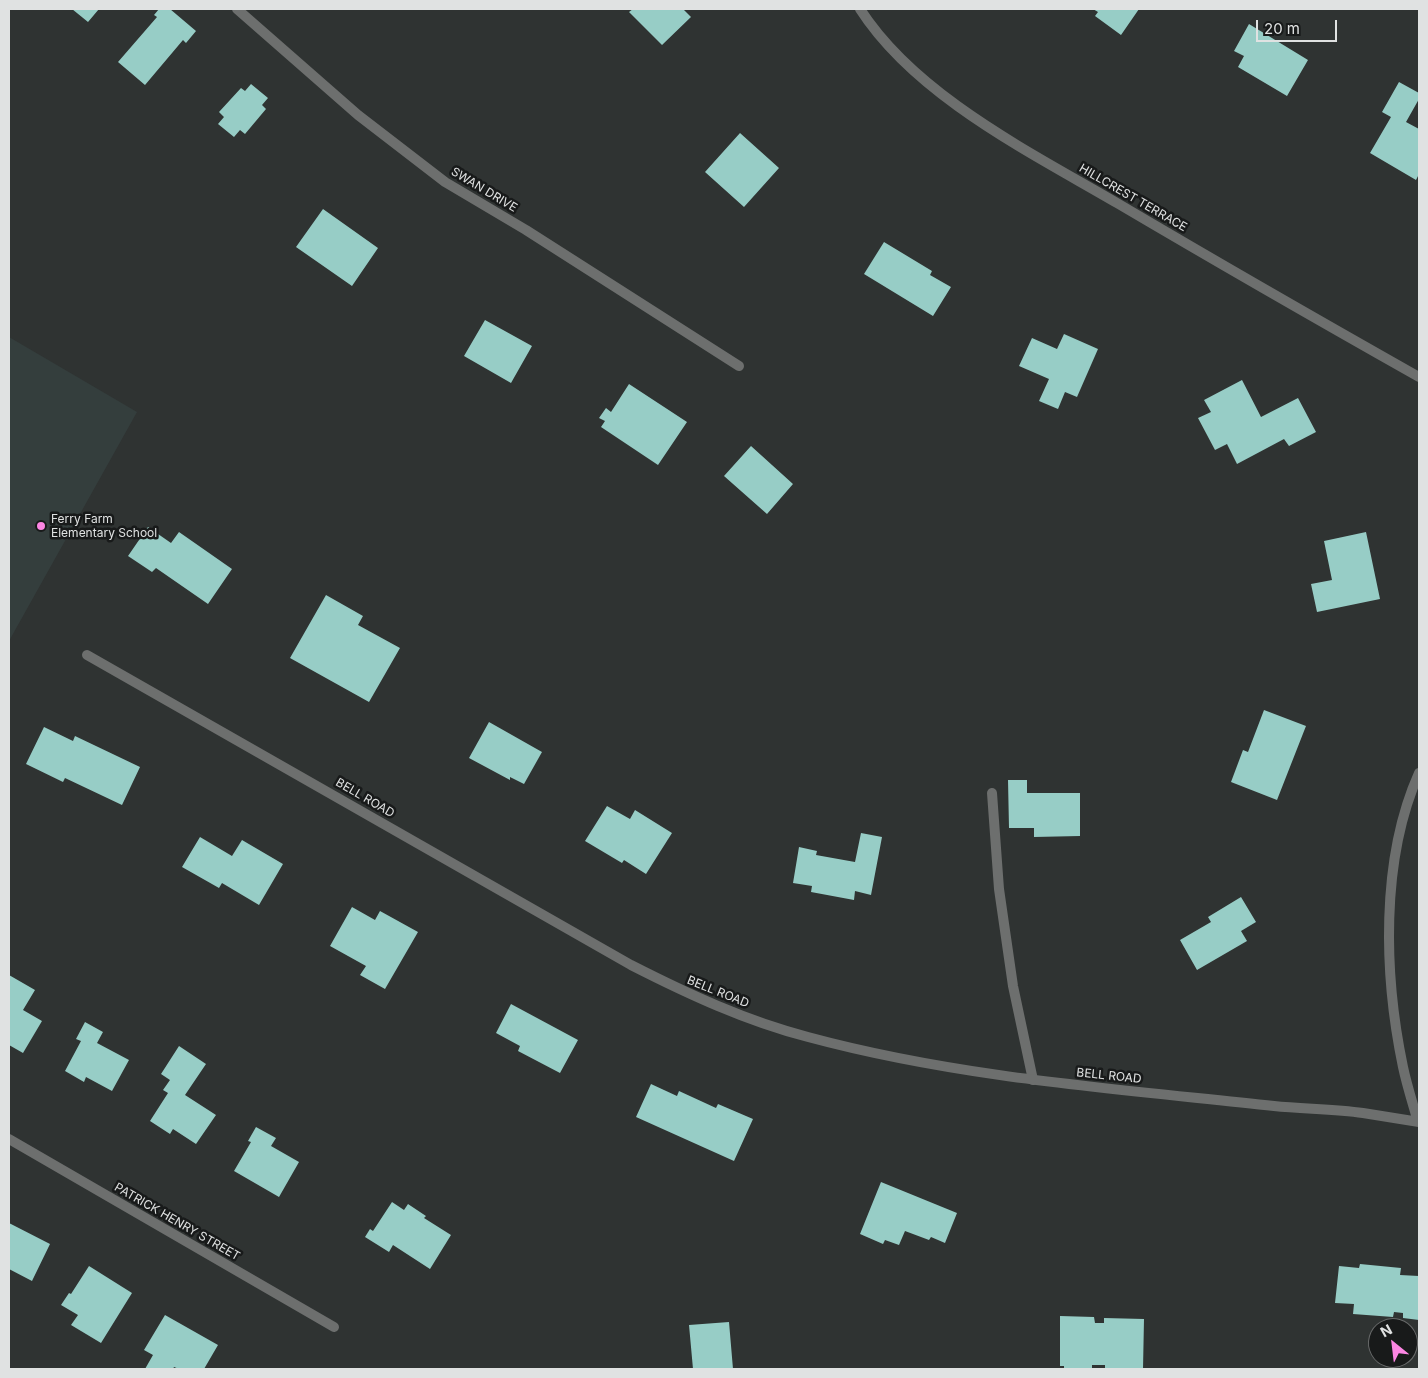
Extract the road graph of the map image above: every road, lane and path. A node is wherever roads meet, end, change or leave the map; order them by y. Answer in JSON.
{"nodes":[{"id":1,"x":237,"y":9,"type":"edge"},
{"id":2,"x":860,"y":9,"type":"edge"},
{"id":3,"x":739,"y":366,"type":"dead end"},
{"id":4,"x":1419,"y":377,"type":"edge"},
{"id":5,"x":87,"y":655,"type":"dead end"},
{"id":6,"x":1419,"y":773,"type":"edge"},
{"id":7,"x":992,"y":793,"type":"dead end"},
{"id":8,"x":1033,"y":1080,"type":"junction"},
{"id":9,"x":1419,"y":1122,"type":"edge"},
{"id":10,"x":9,"y":1139,"type":"edge"},
{"id":11,"x":334,"y":1327,"type":"dead end"}],
"edges":[{"from":1,"to":3,"type":"street","name":"SWAN DRIVE"},
{"from":2,"to":4,"type":"street","name":"HILLCREST TERRACE"},
{"from":5,"to":8,"type":"street","name":"BELL ROAD"},
{"from":6,"to":9,"type":"street"},
{"from":7,"to":8,"type":"street"},
{"from":8,"to":9,"type":"street","name":"BELL ROAD"},
{"from":10,"to":11,"type":"street","name":"PATRICK HENRY STREET"}]}
